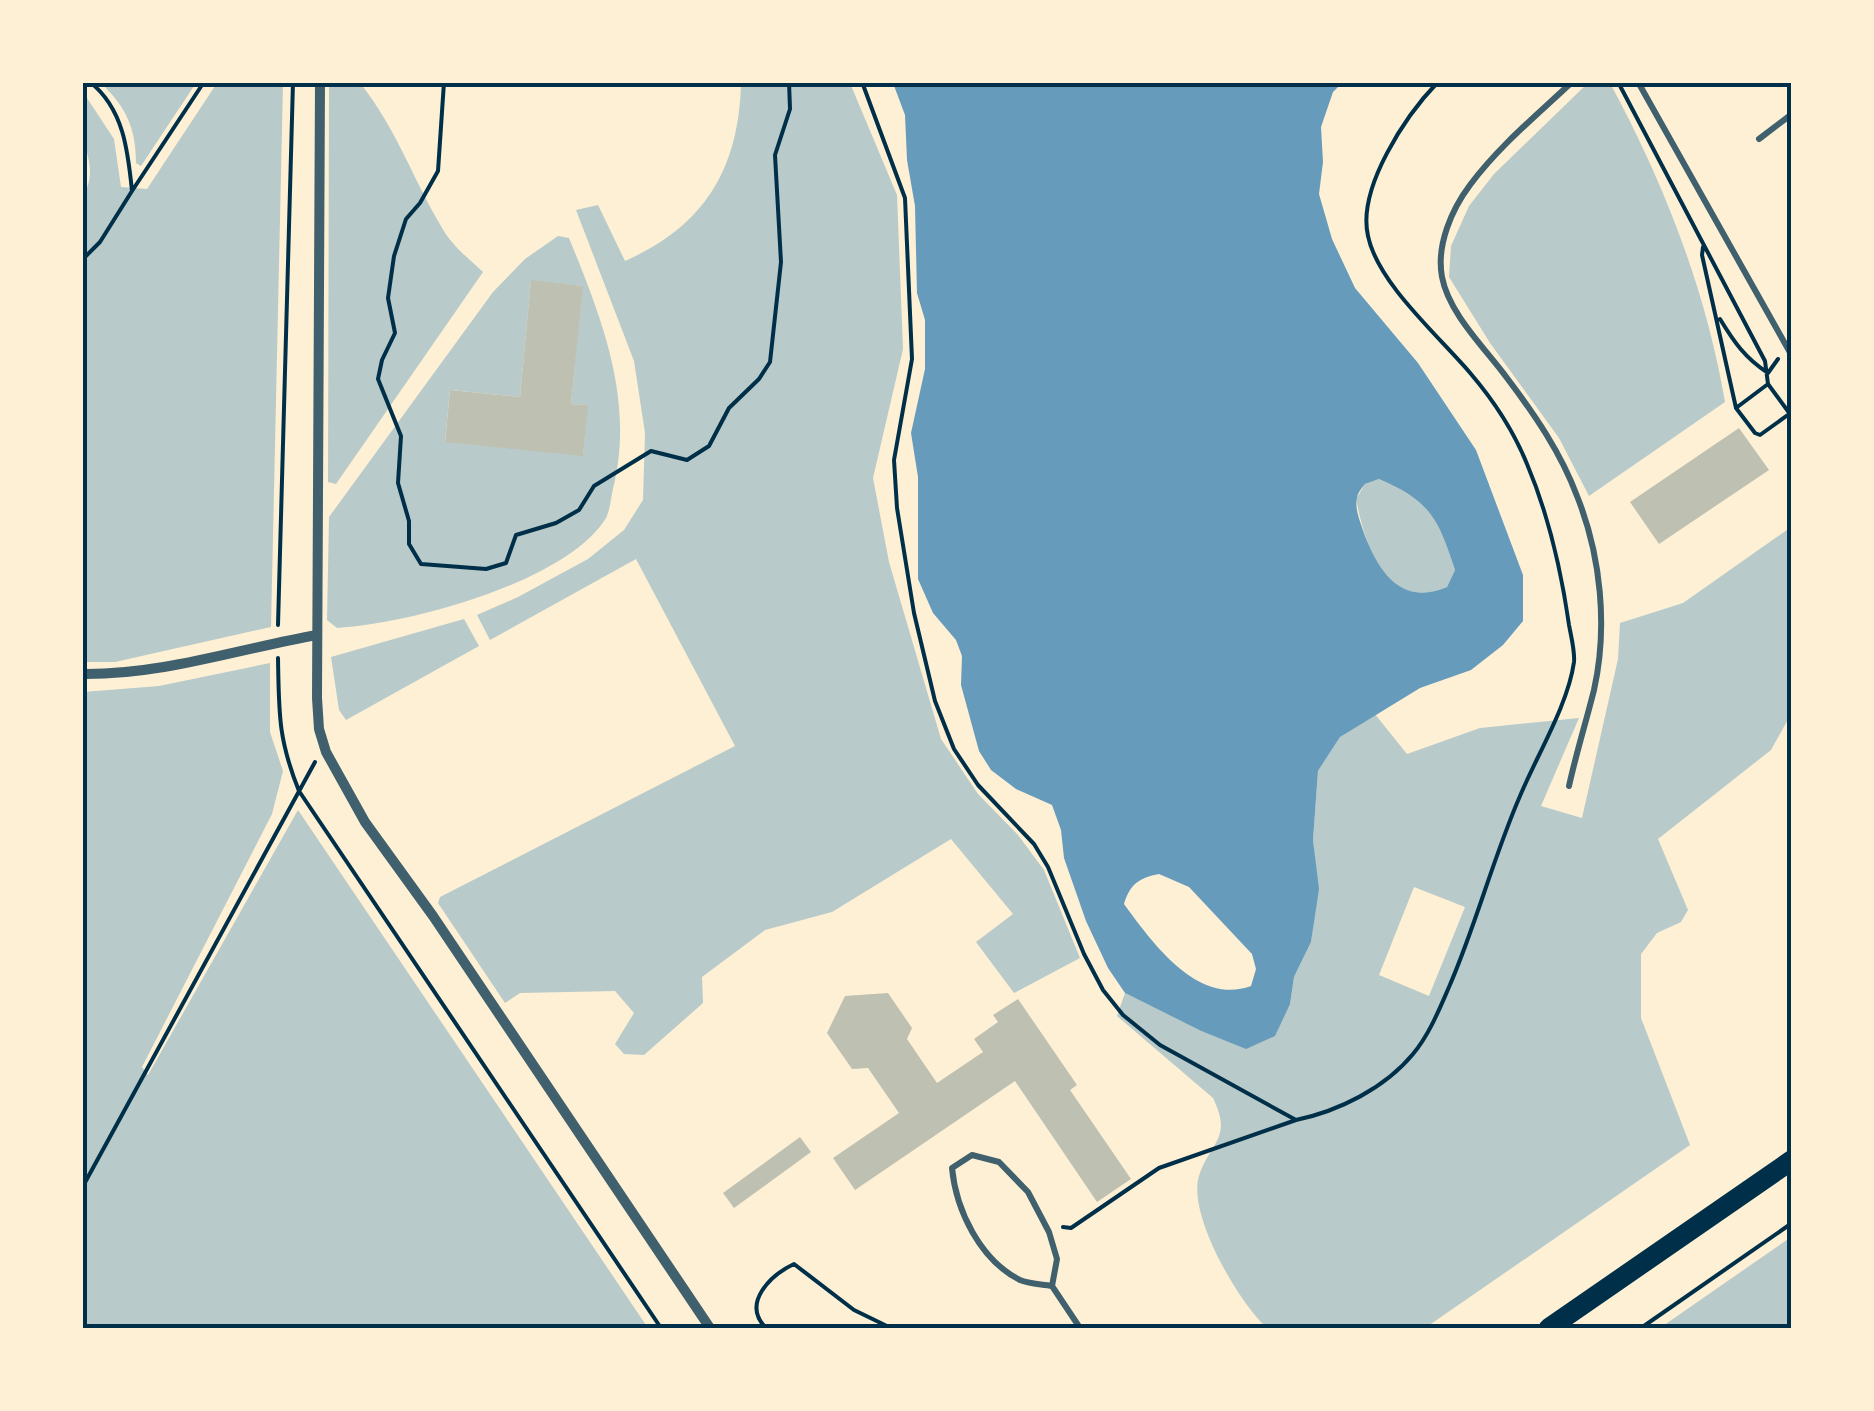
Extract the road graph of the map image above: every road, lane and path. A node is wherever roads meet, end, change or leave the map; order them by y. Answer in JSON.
{"nodes":[{"id":1,"x":90,"y":82,"type":"edge"},
{"id":2,"x":204,"y":82,"type":"edge"},
{"id":3,"x":293,"y":82,"type":"edge"},
{"id":4,"x":320,"y":82,"type":"edge"},
{"id":5,"x":444,"y":82,"type":"edge"},
{"id":6,"x":788,"y":82,"type":"edge"},
{"id":7,"x":862,"y":82,"type":"edge"},
{"id":8,"x":1438,"y":82,"type":"edge"},
{"id":9,"x":1572,"y":82,"type":"edge"},
{"id":10,"x":1618,"y":82,"type":"edge"},
{"id":11,"x":1638,"y":82,"type":"edge"},
{"id":12,"x":1792,"y":114,"type":"edge"},
{"id":13,"x":1759,"y":139,"type":"dead end"},
{"id":14,"x":132,"y":191,"type":"junction"},
{"id":15,"x":1703,"y":245,"type":"junction"},
{"id":16,"x":82,"y":260,"type":"edge"},
{"id":17,"x":1717,"y":315,"type":"junction"},
{"id":18,"x":1789,"y":352,"type":"edge"},
{"id":19,"x":1768,"y":373,"type":"junction"},
{"id":20,"x":1768,"y":384,"type":"junction"},
{"id":21,"x":1736,"y":408,"type":"junction"},
{"id":22,"x":1791,"y":413,"type":"edge"},
{"id":23,"x":278,"y":625,"type":"dead end"},
{"id":24,"x":317,"y":635,"type":"junction"},
{"id":25,"x":278,"y":658,"type":"dead end"},
{"id":26,"x":82,"y":674,"type":"edge"},
{"id":27,"x":326,"y":752,"type":"junction"},
{"id":28,"x":1569,"y":786,"type":"dead end"},
{"id":29,"x":299,"y":791,"type":"junction"},
{"id":30,"x":1296,"y":1120,"type":"junction"},
{"id":31,"x":1792,"y":1160,"type":"edge"},
{"id":32,"x":82,"y":1188,"type":"edge"},
{"id":33,"x":1792,"y":1223,"type":"edge"},
{"id":34,"x":1046,"y":1224,"type":"junction"},
{"id":35,"x":1052,"y":1286,"type":"junction"},
{"id":36,"x":661,"y":1328,"type":"edge"},
{"id":37,"x":710,"y":1328,"type":"edge"},
{"id":38,"x":766,"y":1328,"type":"edge"},
{"id":39,"x":891,"y":1328,"type":"edge"},
{"id":40,"x":1080,"y":1328,"type":"edge"},
{"id":41,"x":1550,"y":1328,"type":"edge"},
{"id":42,"x":1640,"y":1328,"type":"edge"}],
"edges":[{"from":1,"to":14,"type":"path"},
{"from":2,"to":14,"type":"path"},
{"from":3,"to":23,"type":"path"},
{"from":4,"to":24,"type":"street"},
{"from":5,"to":6,"type":"path"},
{"from":7,"to":30,"type":"path"},
{"from":8,"to":30,"type":"path"},
{"from":9,"to":28,"type":"lane"},
{"from":10,"to":15,"type":"path"},
{"from":11,"to":18,"type":"lane"},
{"from":12,"to":13,"type":"lane"},
{"from":14,"to":16,"type":"path"},
{"from":15,"to":17,"type":"path"},
{"from":15,"to":19,"type":"path"},
{"from":17,"to":19,"type":"path"},
{"from":17,"to":21,"type":"path"},
{"from":18,"to":19,"type":"path"},
{"from":19,"to":20,"type":"path"},
{"from":20,"to":21,"type":"path"},
{"from":20,"to":22,"type":"path"},
{"from":21,"to":22,"type":"path"},
{"from":24,"to":26,"type":"street"},
{"from":24,"to":27,"type":"street"},
{"from":25,"to":29,"type":"path"},
{"from":27,"to":29,"type":"path"},
{"from":27,"to":37,"type":"street"},
{"from":29,"to":32,"type":"path"},
{"from":29,"to":36,"type":"path"},
{"from":30,"to":34,"type":"path"},
{"from":31,"to":41,"type":"main road"},
{"from":33,"to":42,"type":"path"},
{"from":34,"to":35,"type":"lane"},
{"from":34,"to":35,"type":"lane"},
{"from":35,"to":40,"type":"lane"},
{"from":38,"to":39,"type":"path"}]}
